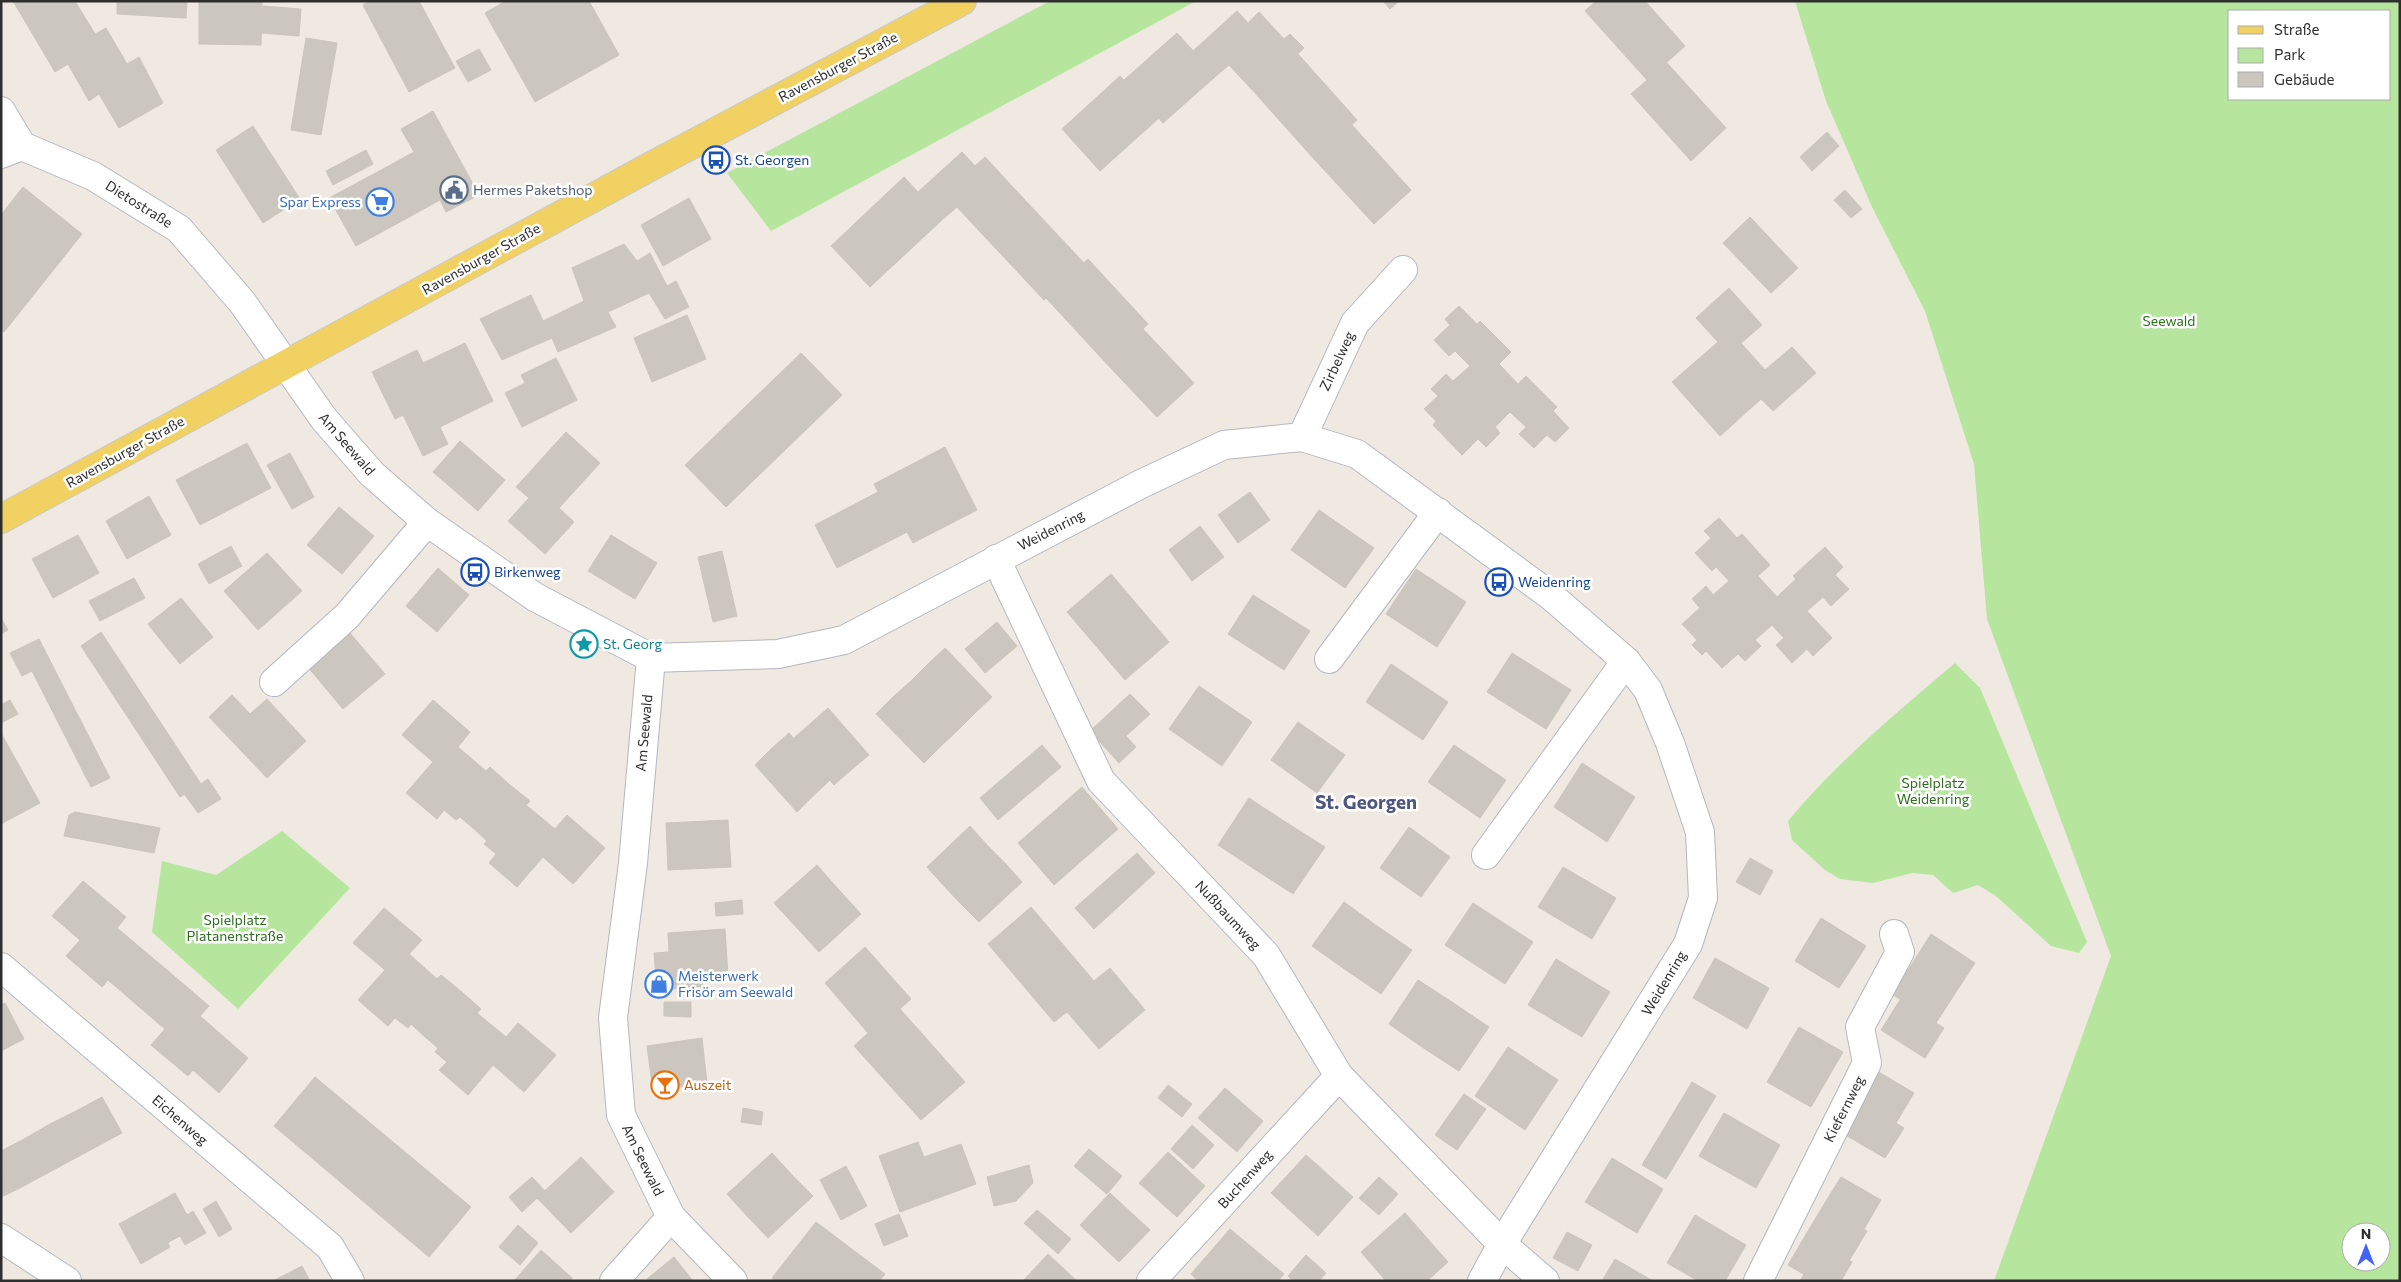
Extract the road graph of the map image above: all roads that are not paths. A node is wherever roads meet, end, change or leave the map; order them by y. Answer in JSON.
{"nodes":[{"id":1,"x":962,"y":1,"type":"edge"},
{"id":2,"x":1,"y":111,"type":"edge"},
{"id":3,"x":12,"y":150,"type":"edge"},
{"id":4,"x":1403,"y":270,"type":"dead end"},
{"id":5,"x":264,"y":335,"type":"joint"},
{"id":6,"x":285,"y":365,"type":"junction"},
{"id":7,"x":1302,"y":437,"type":"junction"},
{"id":8,"x":1438,"y":512,"type":"junction"},
{"id":9,"x":1,"y":519,"type":"edge"},
{"id":10,"x":427,"y":522,"type":"junction"},
{"id":11,"x":996,"y":559,"type":"junction"},
{"id":12,"x":651,"y":658,"type":"junction"},
{"id":13,"x":1329,"y":659,"type":"dead end"},
{"id":14,"x":1626,"y":661,"type":"junction"},
{"id":15,"x":274,"y":682,"type":"dead end"},
{"id":16,"x":1486,"y":855,"type":"dead end"},
{"id":17,"x":1894,"y":934,"type":"dead end"},
{"id":18,"x":1,"y":966,"type":"edge"},
{"id":19,"x":1339,"y":1076,"type":"junction"},
{"id":20,"x":671,"y":1217,"type":"junction"},
{"id":21,"x":1,"y":1238,"type":"edge"},
{"id":22,"x":1502,"y":1244,"type":"junction"},
{"id":23,"x":67,"y":1281,"type":"edge"},
{"id":24,"x":350,"y":1281,"type":"edge"},
{"id":25,"x":614,"y":1281,"type":"edge"},
{"id":26,"x":733,"y":1281,"type":"edge"},
{"id":27,"x":1151,"y":1281,"type":"edge"},
{"id":28,"x":1482,"y":1281,"type":"edge"},
{"id":29,"x":1545,"y":1281,"type":"edge"},
{"id":30,"x":1758,"y":1281,"type":"edge"}],
"edges":[{"from":1,"to":6,"type":"main road","name":"Ravensburger Straße"},
{"from":2,"to":3,"type":"street"},
{"from":3,"to":5,"type":"street","name":"Dietostraße"},
{"from":4,"to":7,"type":"street","name":"Zirbelweg"},
{"from":5,"to":6,"type":"street","name":"Am Seewald"},
{"from":6,"to":9,"type":"main road","name":"Ravensburger Straße"},
{"from":6,"to":10,"type":"street","name":"Am Seewald"},
{"from":7,"to":8,"type":"street","name":"Weidenring"},
{"from":7,"to":11,"type":"street","name":"Weidenring"},
{"from":8,"to":13,"type":"street"},
{"from":8,"to":14,"type":"street","name":"Weidenring"},
{"from":10,"to":12,"type":"street","name":"Am Seewald"},
{"from":10,"to":15,"type":"street"},
{"from":11,"to":12,"type":"street","name":"Weidenring"},
{"from":11,"to":19,"type":"street","name":"Nußbaumweg"},
{"from":12,"to":20,"type":"street","name":"Am Seewald"},
{"from":14,"to":16,"type":"street"},
{"from":14,"to":22,"type":"street","name":"Weidenring"},
{"from":17,"to":30,"type":"street","name":"Kiefernweg"},
{"from":18,"to":24,"type":"street","name":"Eichenweg"},
{"from":19,"to":22,"type":"street","name":"Nußbaumweg"},
{"from":19,"to":27,"type":"street","name":"Buchenweg"},
{"from":20,"to":25,"type":"street"},
{"from":20,"to":26,"type":"street","name":"Am Seewald"},
{"from":21,"to":23,"type":"street"},
{"from":22,"to":28,"type":"street","name":"Weidenring"},
{"from":22,"to":29,"type":"street"}]}
